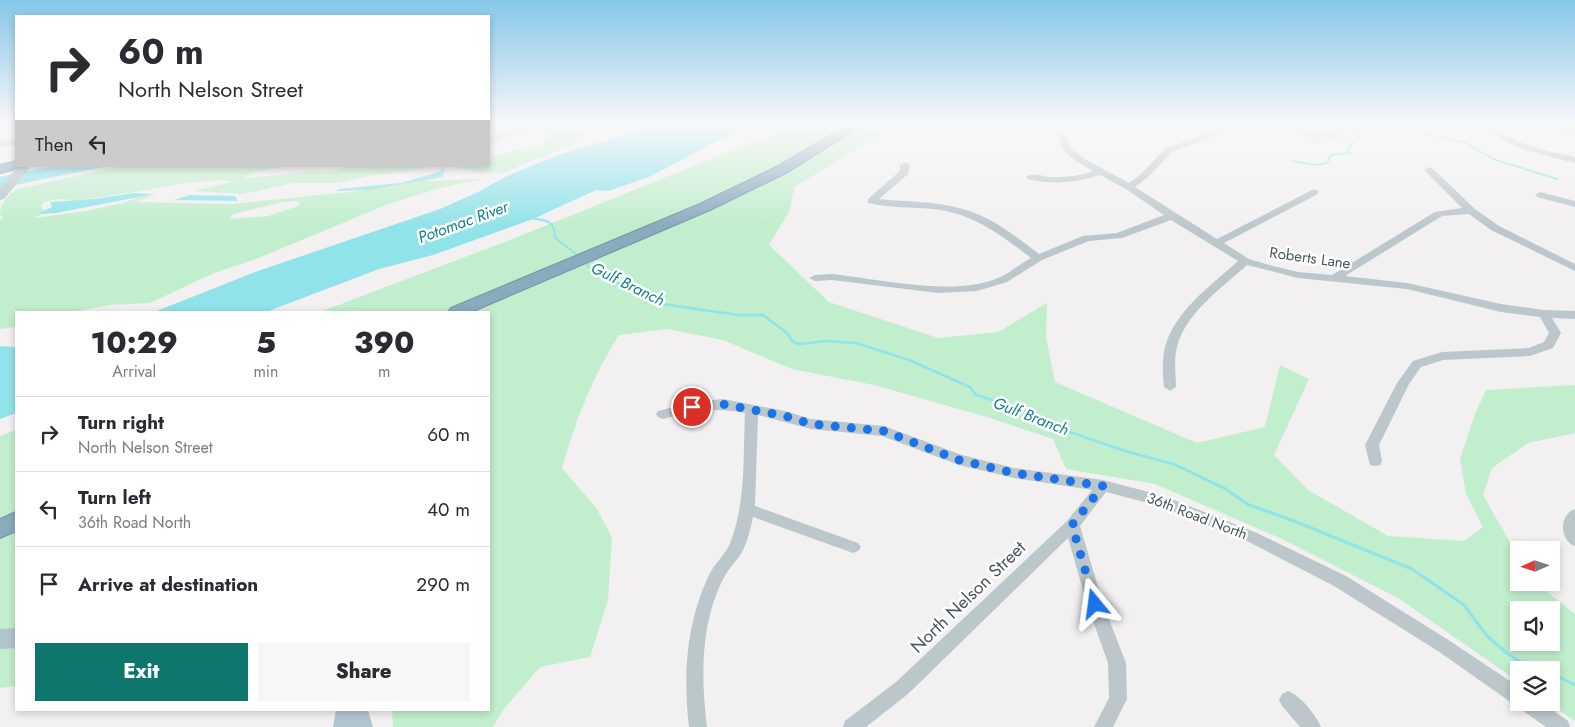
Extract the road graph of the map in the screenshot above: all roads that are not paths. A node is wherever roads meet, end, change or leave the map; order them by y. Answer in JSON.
{"nodes":[{"id":1,"x":799,"y":159,"type":"edge"},
{"id":2,"x":809,"y":159,"type":"edge"},
{"id":3,"x":1080,"y":159,"type":"edge"},
{"id":4,"x":1160,"y":159,"type":"edge"},
{"id":5,"x":905,"y":164,"type":"dead end"},
{"id":6,"x":21,"y":167,"type":"edge"},
{"id":7,"x":0,"y":169,"type":"edge"},
{"id":8,"x":1429,"y":170,"type":"dead end"},
{"id":9,"x":1101,"y":171,"type":"junction"},
{"id":10,"x":1032,"y":177,"type":"dead end"},
{"id":11,"x":1129,"y":187,"type":"junction"},
{"id":12,"x":1315,"y":192,"type":"dead end"},
{"id":13,"x":1540,"y":194,"type":"dead end"},
{"id":14,"x":0,"y":196,"type":"edge"},
{"id":15,"x":1575,"y":204,"type":"edge"},
{"id":16,"x":1471,"y":210,"type":"junction"},
{"id":17,"x":1172,"y":216,"type":"junction"},
{"id":18,"x":646,"y":237,"type":"junction"},
{"id":19,"x":1215,"y":244,"type":"junction"},
{"id":20,"x":1038,"y":258,"type":"junction"},
{"id":21,"x":1245,"y":262,"type":"junction"},
{"id":22,"x":1575,"y":268,"type":"edge"},
{"id":23,"x":815,"y":278,"type":"dead end"},
{"id":24,"x":1335,"y":278,"type":"junction"},
{"id":25,"x":518,"y":291,"type":"junction"},
{"id":26,"x":460,"y":311,"type":"edge"},
{"id":27,"x":476,"y":311,"type":"edge"},
{"id":28,"x":1544,"y":314,"type":"junction"},
{"id":29,"x":1575,"y":315,"type":"edge"},
{"id":30,"x":1170,"y":387,"type":"dead end"},
{"id":31,"x":752,"y":410,"type":"junction"},
{"id":32,"x":663,"y":414,"type":"dead end"},
{"id":33,"x":1375,"y":461,"type":"dead end"},
{"id":34,"x":1103,"y":486,"type":"junction"},
{"id":35,"x":747,"y":509,"type":"junction"},
{"id":36,"x":1575,"y":515,"type":"edge"},
{"id":37,"x":15,"y":521,"type":"edge"},
{"id":38,"x":1072,"y":525,"type":"junction"},
{"id":39,"x":0,"y":529,"type":"edge"},
{"id":40,"x":15,"y":530,"type":"edge"},
{"id":41,"x":0,"y":538,"type":"edge"},
{"id":42,"x":1575,"y":540,"type":"edge"},
{"id":43,"x":853,"y":547,"type":"dead end"},
{"id":44,"x":15,"y":638,"type":"edge"},
{"id":45,"x":0,"y":639,"type":"edge"},
{"id":46,"x":1510,"y":692,"type":"edge"},
{"id":47,"x":1288,"y":700,"type":"dead end"},
{"id":48,"x":348,"y":711,"type":"edge"},
{"id":49,"x":356,"y":711,"type":"edge"},
{"id":50,"x":1538,"y":711,"type":"edge"},
{"id":51,"x":345,"y":727,"type":"edge"},
{"id":52,"x":361,"y":727,"type":"edge"},
{"id":53,"x":698,"y":727,"type":"edge"},
{"id":54,"x":852,"y":727,"type":"edge"},
{"id":55,"x":1103,"y":727,"type":"edge"},
{"id":56,"x":1312,"y":727,"type":"edge"},
{"id":57,"x":1561,"y":727,"type":"edge"}],
"edges":[{"from":1,"to":18,"type":"highway"},
{"from":2,"to":18,"type":"highway"},
{"from":3,"to":9,"type":"street","name":"Roberts Lane"},
{"from":4,"to":11,"type":"street"},
{"from":5,"to":20,"type":"street"},
{"from":6,"to":7,"type":"highway"},
{"from":6,"to":14,"type":"main road"},
{"from":8,"to":16,"type":"street"},
{"from":9,"to":10,"type":"street"},
{"from":9,"to":11,"type":"street","name":"Roberts Lane"},
{"from":11,"to":17,"type":"street","name":"Roberts Lane"},
{"from":12,"to":19,"type":"street"},
{"from":13,"to":15,"type":"street"},
{"from":16,"to":22,"type":"street"},
{"from":16,"to":24,"type":"street"},
{"from":17,"to":19,"type":"street","name":"Roberts Lane"},
{"from":17,"to":20,"type":"street"},
{"from":18,"to":25,"type":"highway"},
{"from":19,"to":21,"type":"street","name":"Roberts Lane"},
{"from":20,"to":23,"type":"street"},
{"from":21,"to":24,"type":"street","name":"Roberts Lane"},
{"from":21,"to":30,"type":"street"},
{"from":24,"to":28,"type":"street","name":"Roberts Lane"},
{"from":25,"to":26,"type":"highway"},
{"from":25,"to":27,"type":"highway"},
{"from":28,"to":29,"type":"street","name":"Roberts Lane"},
{"from":28,"to":33,"type":"street"},
{"from":31,"to":32,"type":"street","name":"36th Road North"},
{"from":31,"to":34,"type":"street","name":"36th Road North"},
{"from":31,"to":35,"type":"street"},
{"from":34,"to":38,"type":"street","name":"North Nelson Street"},
{"from":34,"to":46,"type":"street","name":"36th Road North"},
{"from":35,"to":43,"type":"street"},
{"from":35,"to":53,"type":"street"},
{"from":36,"to":42,"type":"street"},
{"from":37,"to":39,"type":"highway"},
{"from":38,"to":54,"type":"street","name":"North Nelson Street"},
{"from":38,"to":55,"type":"street"},
{"from":40,"to":41,"type":"highway"},
{"from":44,"to":45,"type":"main road"},
{"from":47,"to":56,"type":"street"},
{"from":48,"to":51,"type":"main road"},
{"from":49,"to":52,"type":"main road"},
{"from":50,"to":57,"type":"street"}]}
